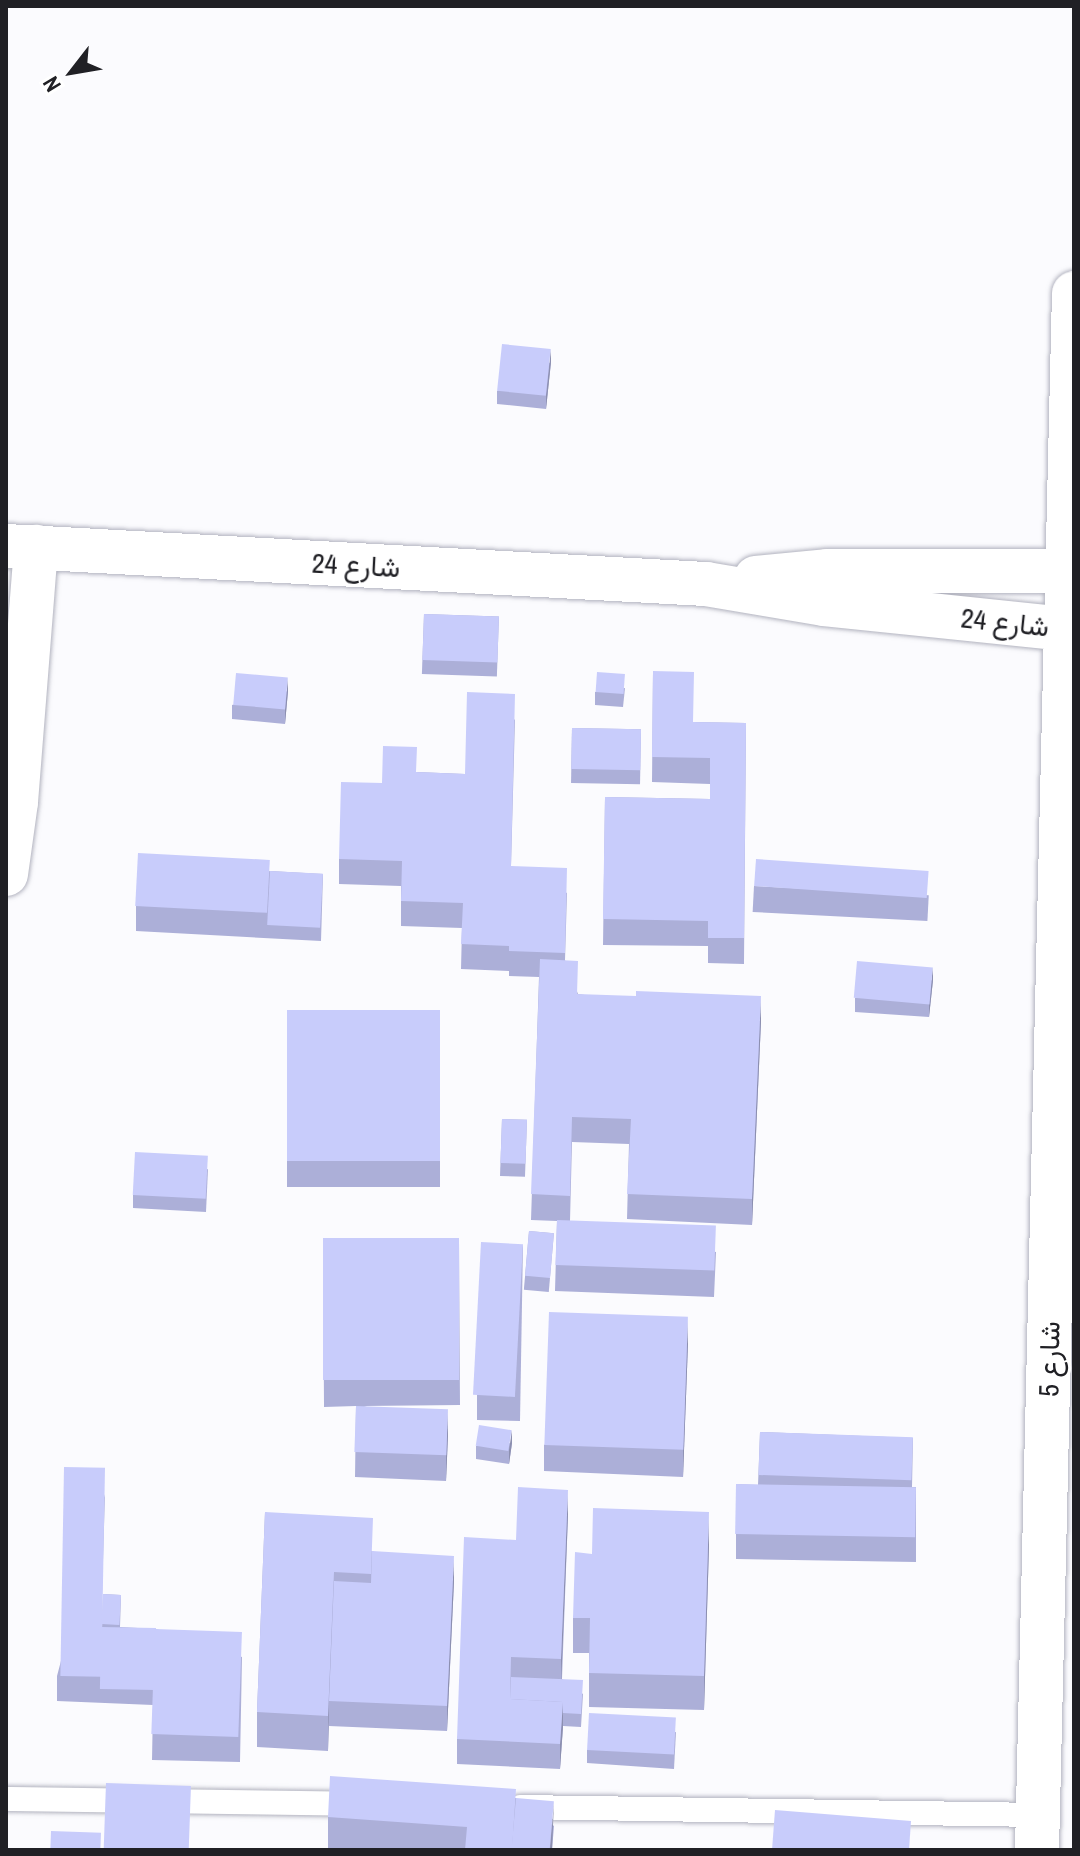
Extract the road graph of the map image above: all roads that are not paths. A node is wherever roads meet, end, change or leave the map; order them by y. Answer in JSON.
{"nodes":[{"id":1,"x":1074,"y":293,"type":"edge"},
{"id":2,"x":21,"y":546,"type":"edge"},
{"id":3,"x":1068,"y":571,"type":"junction"},
{"id":4,"x":706,"y":584,"type":"junction"},
{"id":5,"x":1067,"y":629,"type":"junction"},
{"id":6,"x":6,"y":874,"type":"edge"},
{"id":7,"x":6,"y":1799,"type":"edge"},
{"id":8,"x":387,"y":1805,"type":"edge"},
{"id":9,"x":498,"y":1807,"type":"edge"},
{"id":10,"x":1038,"y":1832,"type":"edge"}],
"edges":[{"from":1,"to":3,"type":"street","name":"شارع 5"},
{"from":2,"to":4,"type":"street","name":"شارع 24"},
{"from":2,"to":6,"type":"street"},
{"from":3,"to":4,"type":"street","name":"شارع 24"},
{"from":3,"to":5,"type":"street","name":"شارع 5"},
{"from":4,"to":5,"type":"street","name":"شارع 24"},
{"from":5,"to":10,"type":"street","name":"شارع 5"},
{"from":7,"to":8,"type":"lane"},
{"from":9,"to":10,"type":"lane"}]}
